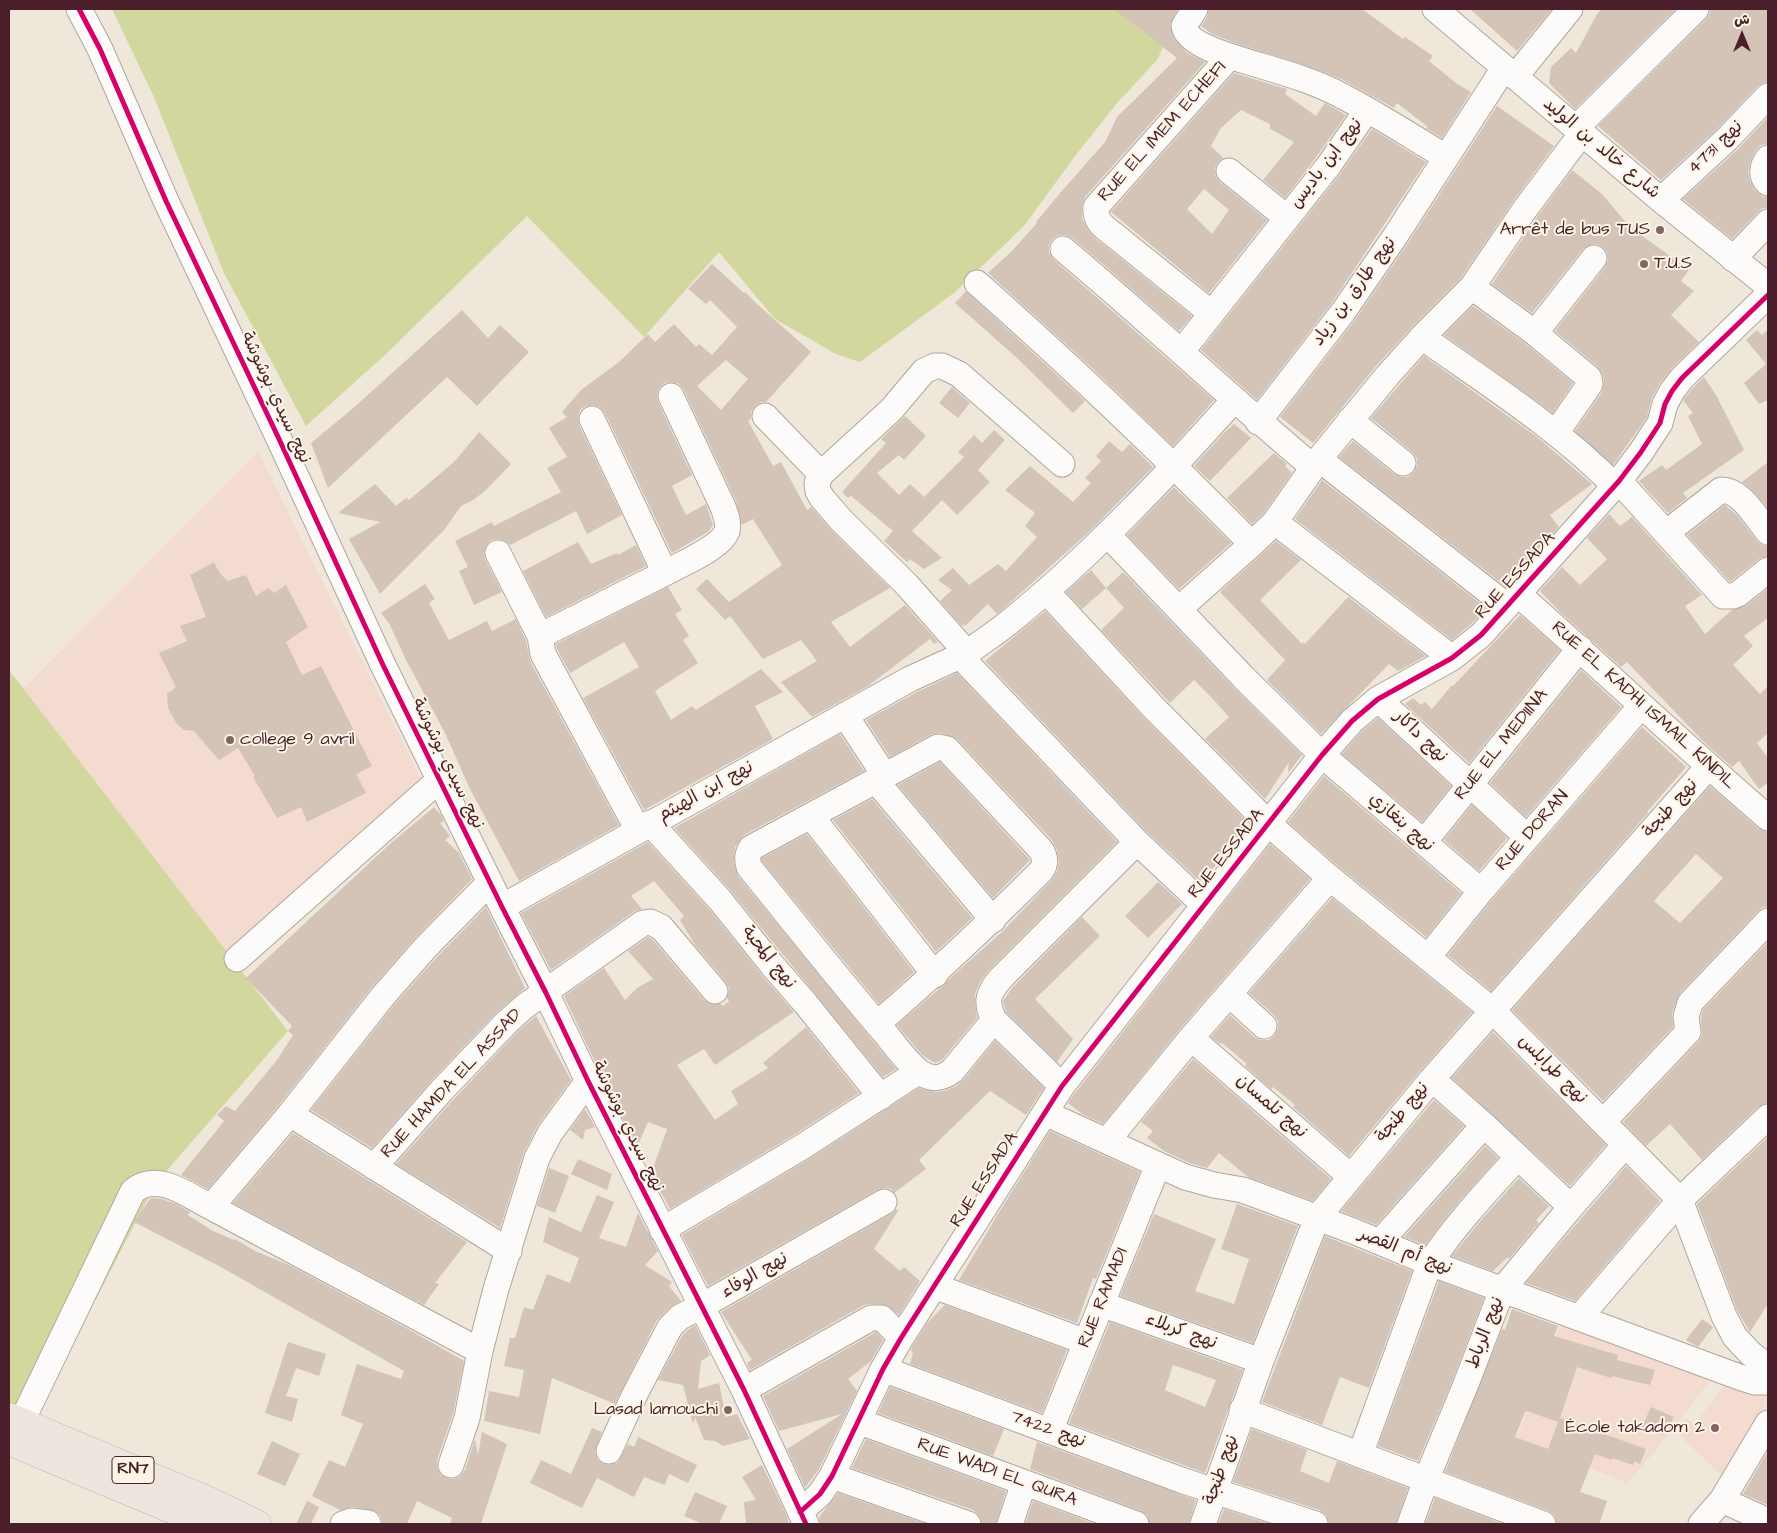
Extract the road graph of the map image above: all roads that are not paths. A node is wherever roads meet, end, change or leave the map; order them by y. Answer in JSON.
{"nodes":[{"id":1,"x":79,"y":9,"type":"edge"},
{"id":2,"x":1195,"y":9,"type":"edge"},
{"id":3,"x":1435,"y":9,"type":"edge"},
{"id":4,"x":1570,"y":9,"type":"edge"},
{"id":5,"x":1696,"y":9,"type":"edge"},
{"id":6,"x":1230,"y":56,"type":"junction"},
{"id":7,"x":1510,"y":72,"type":"junction"},
{"id":8,"x":1768,"y":96,"type":"edge"},
{"id":9,"x":1367,"y":110,"type":"junction"},
{"id":10,"x":1579,"y":130,"type":"junction"},
{"id":11,"x":1446,"y":157,"type":"junction"},
{"id":12,"x":1768,"y":158,"type":"edge"},
{"id":13,"x":1229,"y":171,"type":"dead end"},
{"id":14,"x":1768,"y":183,"type":"edge"},
{"id":15,"x":1661,"y":200,"type":"junction"},
{"id":16,"x":1286,"y":217,"type":"junction"},
{"id":17,"x":1768,"y":222,"type":"edge"},
{"id":18,"x":1063,"y":248,"type":"dead end"},
{"id":19,"x":1594,"y":258,"type":"dead end"},
{"id":20,"x":1734,"y":259,"type":"junction"},
{"id":21,"x":977,"y":283,"type":"dead end"},
{"id":22,"x":1768,"y":286,"type":"edge"},
{"id":23,"x":1472,"y":287,"type":"junction"},
{"id":24,"x":1768,"y":295,"type":"edge"},
{"id":25,"x":1211,"y":313,"type":"junction"},
{"id":26,"x":1535,"y":333,"type":"junction"},
{"id":27,"x":1422,"y":337,"type":"junction"},
{"id":28,"x":1182,"y":351,"type":"junction"},
{"id":29,"x":671,"y":396,"type":"dead end"},
{"id":30,"x":1234,"y":400,"type":"junction"},
{"id":31,"x":765,"y":416,"type":"dead end"},
{"id":32,"x":592,"y":419,"type":"dead end"},
{"id":33,"x":1350,"y":420,"type":"junction"},
{"id":34,"x":1258,"y":422,"type":"junction"},
{"id":35,"x":1556,"y":433,"type":"junction"},
{"id":36,"x":1316,"y":463,"type":"junction"},
{"id":37,"x":1403,"y":463,"type":"dead end"},
{"id":38,"x":1062,"y":464,"type":"dead end"},
{"id":39,"x":1175,"y":466,"type":"junction"},
{"id":40,"x":821,"y":474,"type":"junction"},
{"id":41,"x":1617,"y":484,"type":"junction"},
{"id":42,"x":1275,"y":522,"type":"junction"},
{"id":43,"x":1768,"y":532,"type":"edge"},
{"id":44,"x":1666,"y":533,"type":"junction"},
{"id":45,"x":1107,"y":534,"type":"junction"},
{"id":46,"x":1252,"y":544,"type":"junction"},
{"id":47,"x":498,"y":553,"type":"dead end"},
{"id":48,"x":1768,"y":570,"type":"edge"},
{"id":49,"x":665,"y":573,"type":"junction"},
{"id":50,"x":1046,"y":591,"type":"junction"},
{"id":51,"x":1512,"y":600,"type":"junction"},
{"id":52,"x":1179,"y":610,"type":"junction"},
{"id":53,"x":540,"y":636,"type":"junction"},
{"id":54,"x":1580,"y":648,"type":"junction"},
{"id":55,"x":964,"y":654,"type":"junction"},
{"id":56,"x":1452,"y":658,"type":"junction"},
{"id":57,"x":1378,"y":699,"type":"junction"},
{"id":58,"x":1641,"y":706,"type":"junction"},
{"id":59,"x":845,"y":715,"type":"junction"},
{"id":60,"x":1322,"y":754,"type":"junction"},
{"id":61,"x":1709,"y":766,"type":"junction"},
{"id":62,"x":881,"y":778,"type":"junction"},
{"id":63,"x":439,"y":780,"type":"junction"},
{"id":64,"x":1470,"y":784,"type":"junction"},
{"id":65,"x":811,"y":816,"type":"junction"},
{"id":66,"x":1768,"y":817,"type":"edge"},
{"id":67,"x":1268,"y":824,"type":"junction"},
{"id":68,"x":644,"y":827,"type":"junction"},
{"id":69,"x":1527,"y":837,"type":"junction"},
{"id":70,"x":1137,"y":842,"type":"junction"},
{"id":71,"x":1424,"y":842,"type":"junction"},
{"id":72,"x":1330,"y":878,"type":"junction"},
{"id":73,"x":490,"y":882,"type":"junction"},
{"id":74,"x":1481,"y":891,"type":"junction"},
{"id":75,"x":1203,"y":904,"type":"junction"},
{"id":76,"x":502,"y":907,"type":"junction"},
{"id":77,"x":993,"y":920,"type":"junction"},
{"id":78,"x":1768,"y":921,"type":"edge"},
{"id":79,"x":1428,"y":957,"type":"junction"},
{"id":80,"x":236,"y":958,"type":"dead end"},
{"id":81,"x":935,"y":974,"type":"junction"},
{"id":82,"x":715,"y":991,"type":"dead end"},
{"id":83,"x":546,"y":992,"type":"junction"},
{"id":84,"x":1229,"y":994,"type":"junction"},
{"id":85,"x":1492,"y":1010,"type":"junction"},
{"id":86,"x":994,"y":1020,"type":"junction"},
{"id":87,"x":877,"y":1024,"type":"junction"},
{"id":88,"x":1264,"y":1026,"type":"dead end"},
{"id":89,"x":1191,"y":1038,"type":"junction"},
{"id":90,"x":918,"y":1072,"type":"junction"},
{"id":91,"x":1432,"y":1080,"type":"junction"},
{"id":92,"x":588,"y":1081,"type":"junction"},
{"id":93,"x":1062,"y":1086,"type":"junction"},
{"id":94,"x":881,"y":1097,"type":"junction"},
{"id":95,"x":1045,"y":1113,"type":"junction"},
{"id":96,"x":290,"y":1114,"type":"junction"},
{"id":97,"x":1768,"y":1117,"type":"edge"},
{"id":98,"x":1603,"y":1122,"type":"junction"},
{"id":99,"x":1484,"y":1125,"type":"junction"},
{"id":100,"x":1107,"y":1141,"type":"junction"},
{"id":101,"x":1625,"y":1144,"type":"junction"},
{"id":102,"x":1518,"y":1157,"type":"junction"},
{"id":103,"x":1158,"y":1165,"type":"junction"},
{"id":104,"x":374,"y":1167,"type":"junction"},
{"id":105,"x":1350,"y":1176,"type":"junction"},
{"id":106,"x":1680,"y":1200,"type":"junction"},
{"id":107,"x":884,"y":1202,"type":"dead end"},
{"id":108,"x":211,"y":1207,"type":"junction"},
{"id":109,"x":1571,"y":1207,"type":"junction"},
{"id":110,"x":1317,"y":1218,"type":"junction"},
{"id":111,"x":662,"y":1230,"type":"junction"},
{"id":112,"x":1380,"y":1242,"type":"junction"},
{"id":113,"x":509,"y":1251,"type":"junction"},
{"id":114,"x":1430,"y":1263,"type":"junction"},
{"id":115,"x":934,"y":1286,"type":"junction"},
{"id":116,"x":1502,"y":1290,"type":"junction"},
{"id":117,"x":1101,"y":1304,"type":"junction"},
{"id":118,"x":702,"y":1306,"type":"junction"},
{"id":119,"x":1579,"y":1318,"type":"junction"},
{"id":120,"x":901,"y":1338,"type":"junction"},
{"id":121,"x":1086,"y":1342,"type":"junction"},
{"id":122,"x":480,"y":1352,"type":"junction"},
{"id":123,"x":1261,"y":1361,"type":"junction"},
{"id":124,"x":1768,"y":1367,"type":"edge"},
{"id":125,"x":884,"y":1369,"type":"junction"},
{"id":126,"x":1768,"y":1382,"type":"edge"},
{"id":127,"x":744,"y":1390,"type":"junction"},
{"id":128,"x":1242,"y":1410,"type":"junction"},
{"id":129,"x":858,"y":1421,"type":"junction"},
{"id":130,"x":1768,"y":1422,"type":"edge"},
{"id":131,"x":13,"y":1427,"type":"edge"},
{"id":132,"x":1050,"y":1431,"type":"junction"},
{"id":133,"x":609,"y":1451,"type":"dead end"},
{"id":134,"x":1360,"y":1455,"type":"junction"},
{"id":135,"x":80,"y":1460,"type":"junction"},
{"id":136,"x":451,"y":1465,"type":"dead end"},
{"id":137,"x":832,"y":1476,"type":"junction"},
{"id":138,"x":1426,"y":1480,"type":"junction"},
{"id":139,"x":1024,"y":1483,"type":"junction"},
{"id":140,"x":1214,"y":1491,"type":"junction"},
{"id":141,"x":1722,"y":1500,"type":"junction"},
{"id":142,"x":803,"y":1518,"type":"edge"},
{"id":143,"x":1768,"y":1520,"type":"edge"},
{"id":144,"x":368,"y":1523,"type":"edge"},
{"id":145,"x":207,"y":1524,"type":"edge"},
{"id":146,"x":257,"y":1524,"type":"edge"},
{"id":147,"x":343,"y":1524,"type":"edge"},
{"id":148,"x":968,"y":1524,"type":"edge"},
{"id":149,"x":1010,"y":1524,"type":"edge"},
{"id":150,"x":1136,"y":1524,"type":"edge"},
{"id":151,"x":1203,"y":1524,"type":"edge"},
{"id":152,"x":1315,"y":1524,"type":"edge"},
{"id":153,"x":1410,"y":1524,"type":"edge"},
{"id":154,"x":1543,"y":1524,"type":"edge"},
{"id":155,"x":1701,"y":1524,"type":"edge"}],
"edges":[{"from":1,"to":63,"type":"street","name":"نهج سيدي بوشوشة"},
{"from":2,"to":6,"type":"street"},
{"from":3,"to":7,"type":"street","name":"شارع خالد بن الوليد"},
{"from":4,"to":7,"type":"street","name":"نهج طارق بن زياد"},
{"from":5,"to":10,"type":"street"},
{"from":6,"to":9,"type":"street"},
{"from":6,"to":25,"type":"street","name":"RUE EL IMEM ECHEFI"},
{"from":7,"to":10,"type":"street","name":"شارع خالد بن الوليد"},
{"from":7,"to":11,"type":"street","name":"نهج طارق بن زياد"},
{"from":8,"to":15,"type":"street","name":"نهج 4731"},
{"from":9,"to":11,"type":"street"},
{"from":9,"to":16,"type":"street","name":"نهج ابن باديس"},
{"from":10,"to":15,"type":"street","name":"شارع خالد بن الوليد"},
{"from":10,"to":23,"type":"street"},
{"from":11,"to":34,"type":"street","name":"نهج طارق بن زياد"},
{"from":12,"to":14,"type":"street"},
{"from":13,"to":16,"type":"street"},
{"from":15,"to":20,"type":"street","name":"شارع خالد بن الوليد"},
{"from":16,"to":25,"type":"street","name":"نهج ابن باديس"},
{"from":17,"to":20,"type":"street"},
{"from":18,"to":28,"type":"street","name":"RUE EL KADHI ISMAIL KINDIL"},
{"from":19,"to":26,"type":"street"},
{"from":20,"to":22,"type":"street","name":"شارع خالد بن الوليد"},
{"from":21,"to":39,"type":"street"},
{"from":23,"to":26,"type":"street"},
{"from":23,"to":27,"type":"street"},
{"from":24,"to":41,"type":"street","name":"RUE ESSADA"},
{"from":25,"to":28,"type":"street","name":"نهج ابن باديس"},
{"from":26,"to":35,"type":"street"},
{"from":27,"to":33,"type":"street"},
{"from":27,"to":35,"type":"street"},
{"from":28,"to":30,"type":"street","name":"RUE EL KADHI ISMAIL KINDIL"},
{"from":29,"to":49,"type":"street"},
{"from":30,"to":34,"type":"street","name":"RUE EL KADHI ISMAIL KINDIL"},
{"from":30,"to":39,"type":"street","name":"نهج ابن الهيثم"},
{"from":31,"to":40,"type":"street"},
{"from":32,"to":49,"type":"street"},
{"from":33,"to":36,"type":"street"},
{"from":33,"to":37,"type":"street"},
{"from":34,"to":36,"type":"street","name":"RUE EL KADHI ISMAIL KINDIL"},
{"from":35,"to":41,"type":"street"},
{"from":36,"to":42,"type":"street"},
{"from":36,"to":51,"type":"street","name":"RUE EL KADHI ISMAIL KINDIL"},
{"from":38,"to":40,"type":"street"},
{"from":39,"to":45,"type":"street","name":"نهج ابن الهيثم"},
{"from":39,"to":46,"type":"street"},
{"from":40,"to":55,"type":"street"},
{"from":41,"to":44,"type":"street"},
{"from":41,"to":51,"type":"street","name":"RUE ESSADA"},
{"from":42,"to":46,"type":"street"},
{"from":42,"to":56,"type":"street"},
{"from":43,"to":44,"type":"street"},
{"from":44,"to":48,"type":"street"},
{"from":45,"to":50,"type":"street","name":"نهج ابن الهيثم"},
{"from":45,"to":52,"type":"street","name":"نهج بنغازي"},
{"from":46,"to":52,"type":"street"},
{"from":47,"to":53,"type":"street","name":"نهج المحبة"},
{"from":49,"to":53,"type":"street"},
{"from":50,"to":55,"type":"street","name":"نهج ابن الهيثم"},
{"from":50,"to":67,"type":"street","name":"نهج طرابلس"},
{"from":51,"to":54,"type":"street","name":"RUE EL KADHI ISMAIL KINDIL"},
{"from":51,"to":56,"type":"street","name":"RUE ESSADA"},
{"from":52,"to":60,"type":"street","name":"نهج بنغازي"},
{"from":53,"to":68,"type":"street","name":"نهج المحبة"},
{"from":54,"to":58,"type":"street","name":"RUE EL KADHI ISMAIL KINDIL"},
{"from":54,"to":64,"type":"street","name":"RUE EL MEDIINA"},
{"from":55,"to":59,"type":"street","name":"نهج ابن الهيثم"},
{"from":55,"to":70,"type":"street"},
{"from":56,"to":57,"type":"street","name":"RUE ESSADA"},
{"from":57,"to":60,"type":"street","name":"RUE ESSADA"},
{"from":57,"to":64,"type":"street","name":"نهج داكار"},
{"from":58,"to":61,"type":"street","name":"RUE EL KADHI ISMAIL KINDIL"},
{"from":58,"to":69,"type":"street","name":"RUE DORAN"},
{"from":59,"to":62,"type":"street"},
{"from":59,"to":68,"type":"street","name":"نهج ابن الهيثم"},
{"from":60,"to":67,"type":"street","name":"RUE ESSADA"},
{"from":60,"to":71,"type":"street","name":"نهج بنغازي"},
{"from":61,"to":66,"type":"street","name":"RUE EL KADHI ISMAIL KINDIL"},
{"from":61,"to":85,"type":"street","name":"نهج طنجة"},
{"from":62,"to":65,"type":"street"},
{"from":62,"to":77,"type":"street"},
{"from":62,"to":77,"type":"street"},
{"from":63,"to":73,"type":"street","name":"نهج سيدي بوشوشة"},
{"from":63,"to":80,"type":"street"},
{"from":64,"to":69,"type":"street","name":"نهج داكار"},
{"from":64,"to":71,"type":"street","name":"RUE EL MEDIINA"},
{"from":65,"to":81,"type":"street"},
{"from":65,"to":87,"type":"street"},
{"from":67,"to":72,"type":"street","name":"نهج طرابلس"},
{"from":67,"to":75,"type":"street","name":"RUE ESSADA"},
{"from":68,"to":76,"type":"street","name":"نهج ابن الهيثم"},
{"from":68,"to":94,"type":"street","name":"نهج المحبة"},
{"from":69,"to":74,"type":"street","name":"RUE DORAN"},
{"from":70,"to":75,"type":"street"},
{"from":70,"to":86,"type":"street"},
{"from":71,"to":74,"type":"street","name":"نهج بنغازي"},
{"from":72,"to":79,"type":"street","name":"نهج طرابلس"},
{"from":72,"to":84,"type":"street"},
{"from":73,"to":76,"type":"street","name":"نهج سيدي بوشوشة"},
{"from":73,"to":96,"type":"street"},
{"from":74,"to":79,"type":"street","name":"RUE DORAN"},
{"from":75,"to":93,"type":"street","name":"RUE ESSADA"},
{"from":76,"to":83,"type":"street","name":"نهج سيدي بوشوشة"},
{"from":77,"to":81,"type":"street"},
{"from":78,"to":98,"type":"street"},
{"from":79,"to":85,"type":"street","name":"نهج طرابلس"},
{"from":81,"to":87,"type":"street"},
{"from":82,"to":83,"type":"street","name":"RUE HAMDA EL ASSAD"},
{"from":83,"to":92,"type":"street","name":"نهج سيدي بوشوشة"},
{"from":83,"to":104,"type":"street","name":"RUE HAMDA EL ASSAD"},
{"from":84,"to":88,"type":"street"},
{"from":84,"to":89,"type":"street"},
{"from":85,"to":91,"type":"street","name":"نهج طنجة"},
{"from":85,"to":98,"type":"street","name":"نهج طرابلس"},
{"from":86,"to":90,"type":"street"},
{"from":86,"to":93,"type":"street"},
{"from":87,"to":90,"type":"street"},
{"from":89,"to":100,"type":"street"},
{"from":89,"to":105,"type":"street","name":"نهج تلمسان"},
{"from":90,"to":94,"type":"street"},
{"from":91,"to":99,"type":"street"},
{"from":91,"to":105,"type":"street","name":"نهج طنجة"},
{"from":92,"to":111,"type":"street","name":"نهج سيدي بوشوشة"},
{"from":92,"to":113,"type":"street"},
{"from":93,"to":95,"type":"street","name":"RUE ESSADA"},
{"from":94,"to":111,"type":"street"},
{"from":95,"to":100,"type":"street","name":"نهج أم القصر"},
{"from":95,"to":115,"type":"street","name":"RUE ESSADA"},
{"from":96,"to":104,"type":"street"},
{"from":96,"to":108,"type":"street"},
{"from":97,"to":106,"type":"street"},
{"from":98,"to":101,"type":"street","name":"نهج طرابلس"},
{"from":99,"to":102,"type":"street"},
{"from":99,"to":112,"type":"street"},
{"from":100,"to":103,"type":"street","name":"نهج أم القصر"},
{"from":101,"to":106,"type":"street","name":"نهج طرابلس"},
{"from":101,"to":109,"type":"street","name":"نهج الرباط"},
{"from":102,"to":109,"type":"street"},
{"from":102,"to":114,"type":"street"},
{"from":103,"to":110,"type":"street","name":"نهج أم القصر"},
{"from":103,"to":117,"type":"street","name":"RUE RAMADI"},
{"from":104,"to":113,"type":"street"},
{"from":105,"to":110,"type":"street","name":"نهج طنجة"},
{"from":106,"to":119,"type":"street"},
{"from":106,"to":124,"type":"street","name":"نهج طرابلس"},
{"from":107,"to":118,"type":"street","name":"نهج الوفاء"},
{"from":108,"to":122,"type":"street"},
{"from":108,"to":131,"type":"street"},
{"from":109,"to":116,"type":"street","name":"نهج الرباط"},
{"from":110,"to":112,"type":"street","name":"نهج أم القصر"},
{"from":110,"to":123,"type":"street","name":"نهج طنجة"},
{"from":111,"to":118,"type":"street","name":"نهج سيدي بوشوشة"},
{"from":112,"to":114,"type":"street","name":"نهج أم القصر"},
{"from":113,"to":122,"type":"street"},
{"from":114,"to":116,"type":"street","name":"نهج أم القصر"},
{"from":114,"to":134,"type":"street"},
{"from":115,"to":120,"type":"street","name":"RUE ESSADA"},
{"from":115,"to":121,"type":"street"},
{"from":116,"to":119,"type":"street","name":"نهج أم القصر"},
{"from":116,"to":138,"type":"street","name":"نهج الرباط"},
{"from":117,"to":121,"type":"street","name":"RUE RAMADI"},
{"from":117,"to":123,"type":"street","name":"نهج كربلاء"},
{"from":118,"to":127,"type":"street","name":"نهج سيدي بوشوشة"},
{"from":118,"to":133,"type":"street","name":"نهج الوفاء"},
{"from":119,"to":126,"type":"street","name":"نهج أم القصر"},
{"from":120,"to":125,"type":"street","name":"RUE ESSADA"},
{"from":120,"to":127,"type":"street"},
{"from":121,"to":132,"type":"street","name":"RUE RAMADI"},
{"from":122,"to":136,"type":"street"},
{"from":123,"to":128,"type":"street","name":"نهج طنجة"},
{"from":125,"to":129,"type":"street","name":"RUE ESSADA"},
{"from":125,"to":132,"type":"street","name":"نهج 7422"},
{"from":127,"to":142,"type":"street","name":"نهج سيدي بوشوشة"},
{"from":128,"to":134,"type":"street"},
{"from":128,"to":140,"type":"street","name":"نهج طنجة"},
{"from":129,"to":137,"type":"street","name":"RUE ESSADA"},
{"from":129,"to":139,"type":"street","name":"RUE WADI EL QURA"},
{"from":130,"to":141,"type":"street"},
{"from":131,"to":135,"type":"main road","number":"RN7"},
{"from":132,"to":140,"type":"street","name":"نهج 7422"},
{"from":134,"to":138,"type":"street"},
{"from":135,"to":145,"type":"main road","number":"RN7"},
{"from":135,"to":146,"type":"main road","number":"RN7"},
{"from":137,"to":142,"type":"street","name":"RUE ESSADA"},
{"from":137,"to":148,"type":"street"},
{"from":138,"to":153,"type":"street","name":"نهج الرباط"},
{"from":138,"to":154,"type":"street"},
{"from":139,"to":149,"type":"street"},
{"from":139,"to":150,"type":"street","name":"RUE WADI EL QURA"},
{"from":140,"to":151,"type":"street","name":"نهج طنجة"},
{"from":140,"to":152,"type":"street","name":"نهج 7422"},
{"from":141,"to":143,"type":"street"},
{"from":141,"to":155,"type":"street"},
{"from":144,"to":147,"type":"street"}]}
